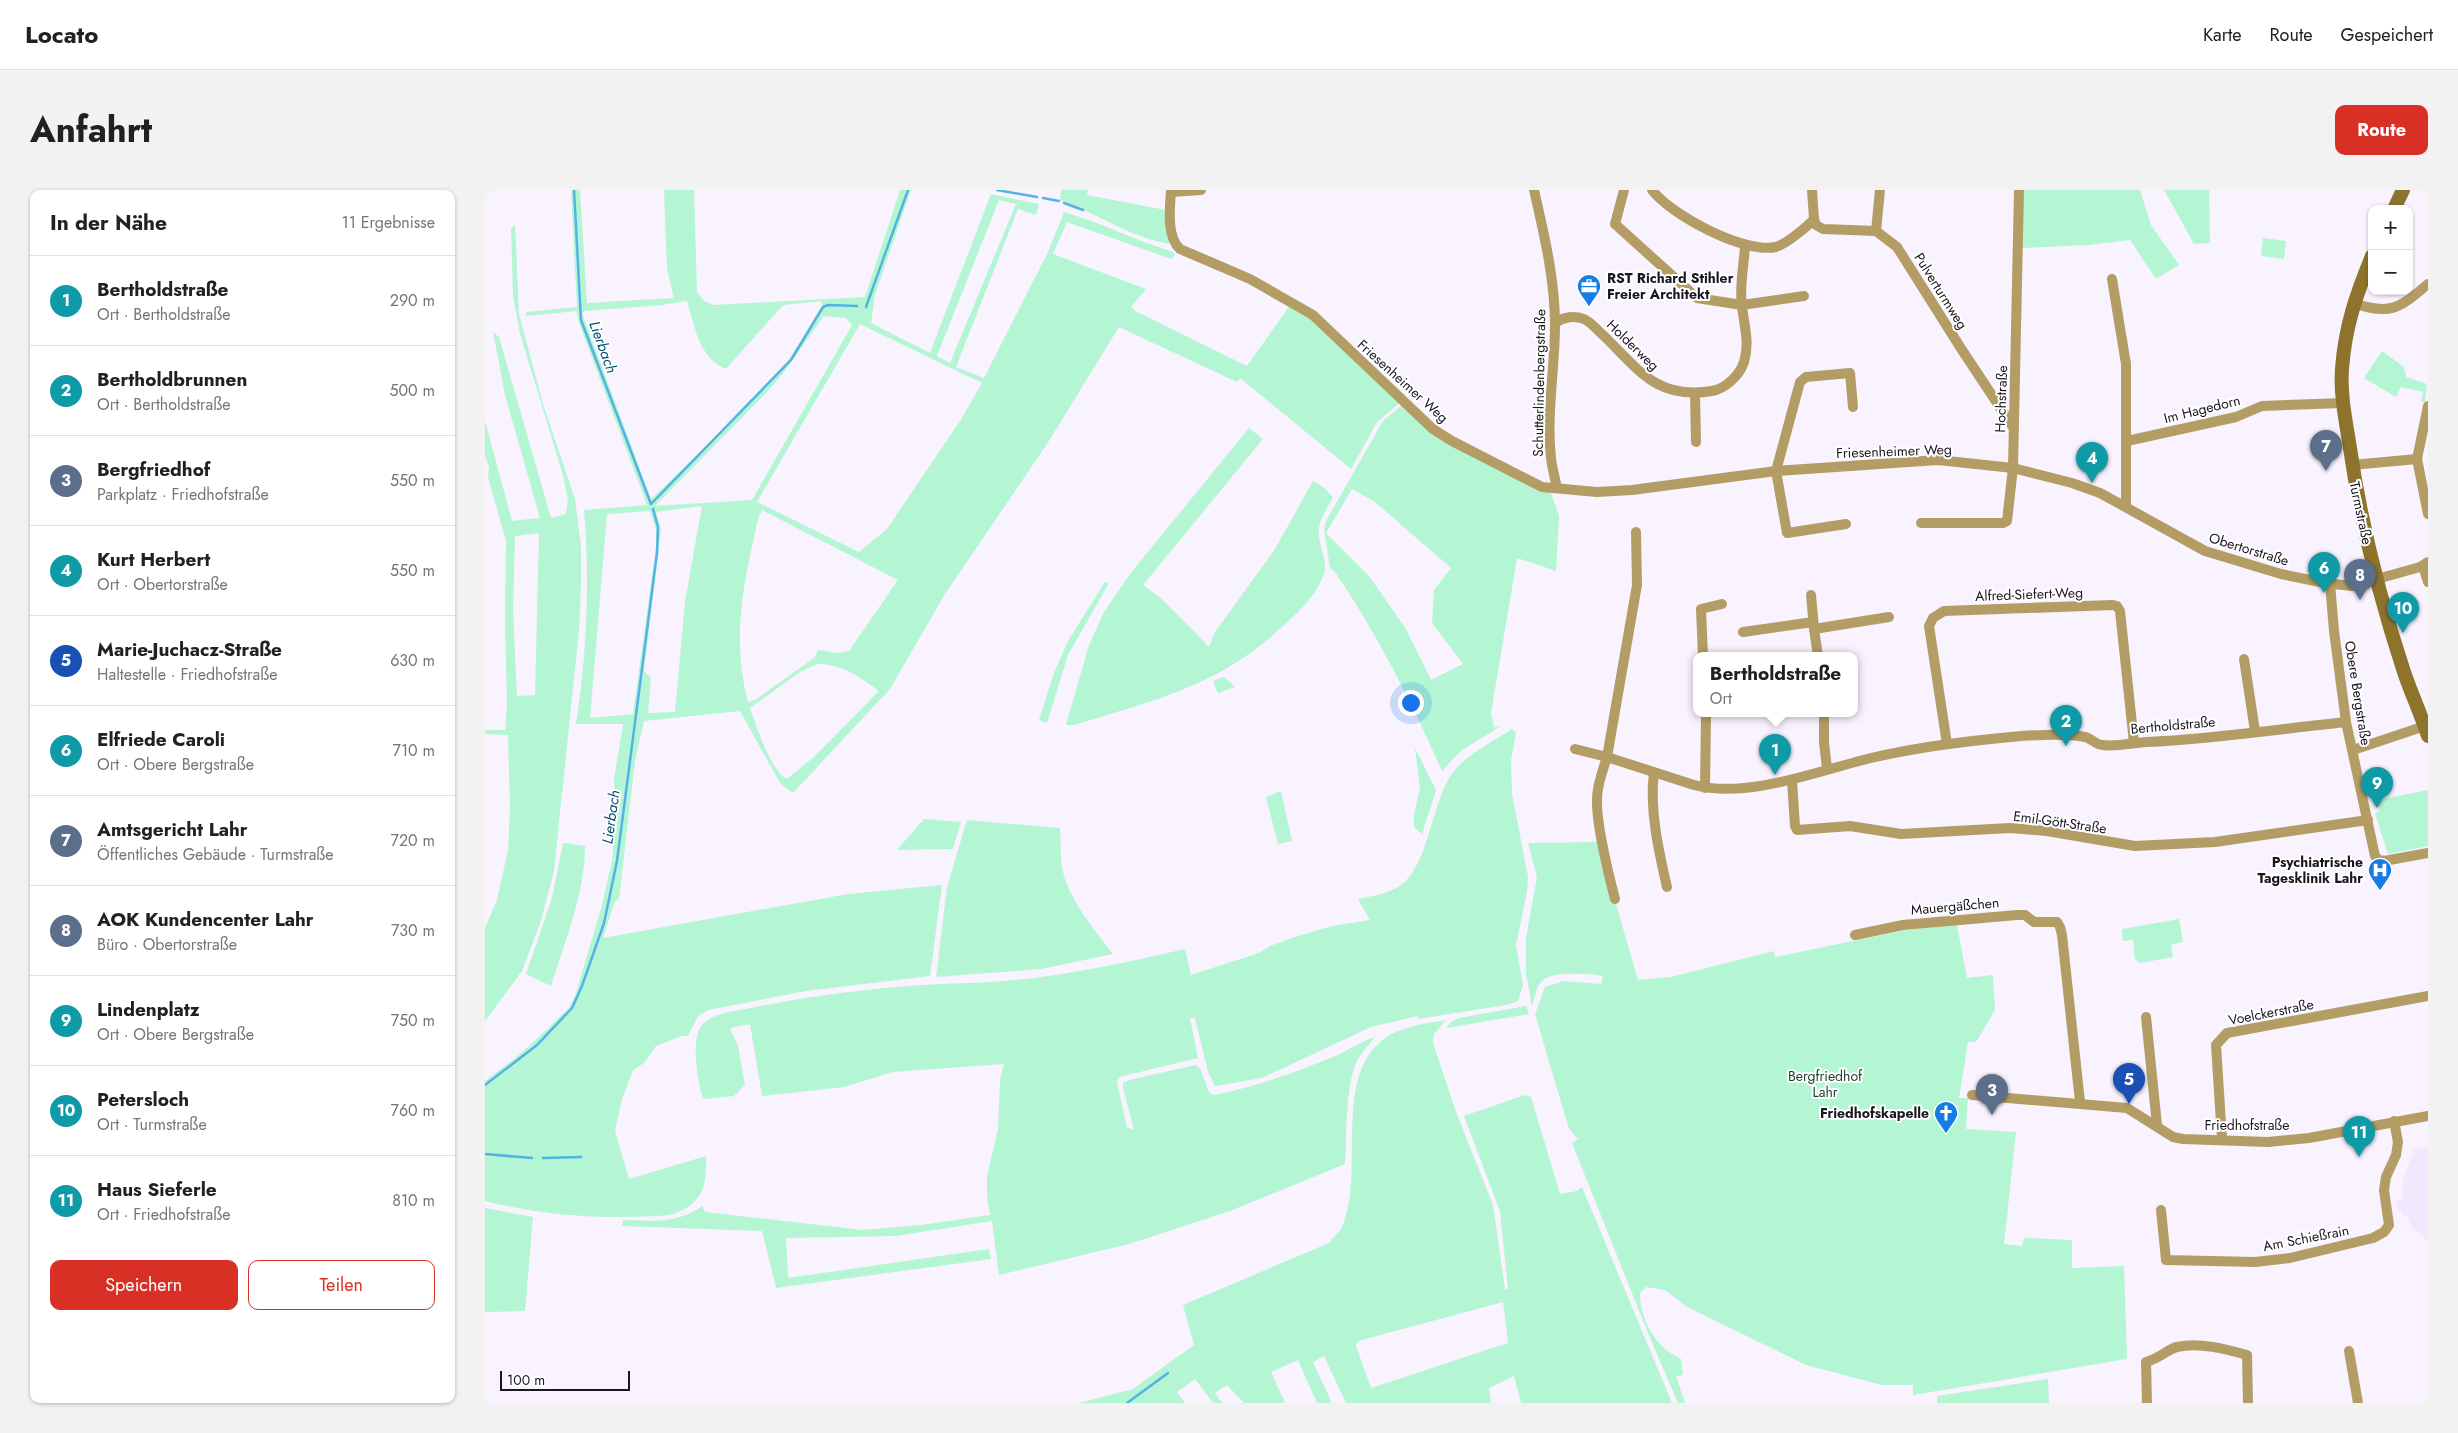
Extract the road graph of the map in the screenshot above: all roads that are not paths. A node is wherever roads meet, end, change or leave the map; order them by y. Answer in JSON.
{"nodes":[{"id":1,"x":1201,"y":190,"type":"edge"},
{"id":2,"x":1534,"y":190,"type":"edge"},
{"id":3,"x":1624,"y":190,"type":"edge"},
{"id":4,"x":1652,"y":190,"type":"edge"},
{"id":5,"x":1812,"y":190,"type":"edge"},
{"id":6,"x":1880,"y":190,"type":"edge"},
{"id":7,"x":2019,"y":190,"type":"edge"},
{"id":8,"x":2403,"y":190,"type":"edge"},
{"id":9,"x":1171,"y":191,"type":"edge"},
{"id":10,"x":2396,"y":205,"type":"edge"},
{"id":11,"x":1814,"y":220,"type":"junction"},
{"id":12,"x":1876,"y":230,"type":"junction"},
{"id":13,"x":1745,"y":246,"type":"junction"},
{"id":14,"x":2368,"y":266,"type":"edge"},
{"id":15,"x":2112,"y":279,"type":"dead end"},
{"id":16,"x":2428,"y":284,"type":"edge"},
{"id":17,"x":1804,"y":296,"type":"dead end"},
{"id":18,"x":2353,"y":303,"type":"junction"},
{"id":19,"x":1742,"y":305,"type":"junction"},
{"id":20,"x":1555,"y":323,"type":"junction"},
{"id":21,"x":1695,"y":394,"type":"junction"},
{"id":22,"x":2343,"y":403,"type":"junction"},
{"id":23,"x":2428,"y":406,"type":"edge"},
{"id":24,"x":1853,"y":407,"type":"dead end"},
{"id":25,"x":2013,"y":426,"type":"junction"},
{"id":26,"x":2127,"y":441,"type":"junction"},
{"id":27,"x":1696,"y":442,"type":"dead end"},
{"id":28,"x":2417,"y":459,"type":"junction"},
{"id":29,"x":2352,"y":466,"type":"junction"},
{"id":30,"x":2013,"y":468,"type":"junction"},
{"id":31,"x":1776,"y":471,"type":"junction"},
{"id":32,"x":1557,"y":488,"type":"junction"},
{"id":33,"x":2126,"y":507,"type":"junction"},
{"id":34,"x":2428,"y":514,"type":"edge"},
{"id":35,"x":1921,"y":523,"type":"dead end"},
{"id":36,"x":1846,"y":524,"type":"dead end"},
{"id":37,"x":1636,"y":532,"type":"dead end"},
{"id":38,"x":2426,"y":564,"type":"edge"},
{"id":39,"x":2377,"y":580,"type":"junction"},
{"id":40,"x":2428,"y":582,"type":"edge"},
{"id":41,"x":2330,"y":584,"type":"junction"},
{"id":42,"x":2353,"y":586,"type":"junction"},
{"id":43,"x":1811,"y":596,"type":"dead end"},
{"id":44,"x":2331,"y":598,"type":"junction"},
{"id":45,"x":1722,"y":604,"type":"dead end"},
{"id":46,"x":1889,"y":617,"type":"dead end"},
{"id":47,"x":1814,"y":625,"type":"junction"},
{"id":48,"x":1743,"y":632,"type":"dead end"},
{"id":49,"x":1703,"y":652,"type":"edge"},
{"id":50,"x":1817,"y":652,"type":"edge"},
{"id":51,"x":2244,"y":659,"type":"dead end"},
{"id":52,"x":1706,"y":717,"type":"edge"},
{"id":53,"x":1824,"y":717,"type":"edge"},
{"id":54,"x":2346,"y":722,"type":"junction"},
{"id":55,"x":2427,"y":729,"type":"edge"},
{"id":56,"x":2255,"y":731,"type":"junction"},
{"id":57,"x":2134,"y":743,"type":"junction"},
{"id":58,"x":1947,"y":744,"type":"junction"},
{"id":59,"x":1575,"y":749,"type":"dead end"},
{"id":60,"x":2353,"y":750,"type":"junction"},
{"id":61,"x":1607,"y":757,"type":"junction"},
{"id":62,"x":1827,"y":769,"type":"junction"},
{"id":63,"x":1654,"y":773,"type":"junction"},
{"id":64,"x":1792,"y":781,"type":"junction"},
{"id":65,"x":1705,"y":788,"type":"junction"},
{"id":66,"x":2369,"y":820,"type":"junction"},
{"id":67,"x":2428,"y":853,"type":"edge"},
{"id":68,"x":1667,"y":887,"type":"dead end"},
{"id":69,"x":1615,"y":899,"type":"dead end"},
{"id":70,"x":1855,"y":935,"type":"dead end"},
{"id":71,"x":2428,"y":996,"type":"edge"},
{"id":72,"x":2147,"y":1017,"type":"dead end"},
{"id":73,"x":1972,"y":1095,"type":"dead end"},
{"id":74,"x":2080,"y":1102,"type":"junction"},
{"id":75,"x":2428,"y":1116,"type":"edge"},
{"id":76,"x":2394,"y":1120,"type":"junction"},
{"id":77,"x":2157,"y":1125,"type":"junction"},
{"id":78,"x":2222,"y":1140,"type":"junction"},
{"id":79,"x":2161,"y":1210,"type":"dead end"},
{"id":80,"x":2349,"y":1351,"type":"dead end"},
{"id":81,"x":2147,"y":1403,"type":"edge"},
{"id":82,"x":2248,"y":1403,"type":"edge"},
{"id":83,"x":2358,"y":1403,"type":"edge"}],
"edges":[{"from":1,"to":9,"type":"street"},
{"from":2,"to":20,"type":"street","name":"Schutterlindenbergstraße"},
{"from":3,"to":19,"type":"street"},
{"from":4,"to":13,"type":"street"},
{"from":5,"to":11,"type":"street"},
{"from":6,"to":12,"type":"street"},
{"from":7,"to":25,"type":"street","name":"Hochstraße"},
{"from":8,"to":10,"type":"street"},
{"from":9,"to":32,"type":"street","name":"Friesenheimer Weg"},
{"from":11,"to":12,"type":"street"},
{"from":11,"to":13,"type":"street"},
{"from":12,"to":25,"type":"street","name":"Pulverturmweg"},
{"from":13,"to":19,"type":"street","name":"Holderweg"},
{"from":14,"to":18,"type":"street","name":"Turmstraße"},
{"from":15,"to":26,"type":"street"},
{"from":16,"to":18,"type":"street"},
{"from":17,"to":19,"type":"street"},
{"from":18,"to":22,"type":"street","name":"Turmstraße"},
{"from":19,"to":21,"type":"street","name":"Holderweg"},
{"from":20,"to":21,"type":"street","name":"Holderweg"},
{"from":20,"to":32,"type":"street","name":"Schutterlindenbergstraße"},
{"from":21,"to":27,"type":"street"},
{"from":22,"to":26,"type":"street","name":"Im Hagedorn"},
{"from":22,"to":29,"type":"street","name":"Turmstraße"},
{"from":23,"to":28,"type":"street"},
{"from":24,"to":31,"type":"street"},
{"from":25,"to":30,"type":"street","name":"Hochstraße"},
{"from":26,"to":33,"type":"street"},
{"from":28,"to":29,"type":"street"},
{"from":28,"to":34,"type":"street"},
{"from":29,"to":39,"type":"street","name":"Turmstraße"},
{"from":30,"to":31,"type":"street","name":"Friesenheimer Weg"},
{"from":30,"to":33,"type":"street","name":"Obertorstraße"},
{"from":30,"to":35,"type":"street","name":"Hochstraße"},
{"from":31,"to":32,"type":"street","name":"Friesenheimer Weg"},
{"from":31,"to":36,"type":"street"},
{"from":33,"to":41,"type":"street","name":"Obertorstraße"},
{"from":37,"to":61,"type":"street"},
{"from":38,"to":39,"type":"street","name":"Obertorstraße"},
{"from":38,"to":40,"type":"street"},
{"from":39,"to":42,"type":"street","name":"Obertorstraße"},
{"from":39,"to":55,"type":"street","name":"Turmstraße"},
{"from":41,"to":42,"type":"street","name":"Obertorstraße"},
{"from":41,"to":44,"type":"street","name":"Obere Bergstraße"},
{"from":42,"to":44,"type":"street"},
{"from":43,"to":47,"type":"street"},
{"from":44,"to":54,"type":"street","name":"Obere Bergstraße"},
{"from":45,"to":49,"type":"street"},
{"from":46,"to":47,"type":"street"},
{"from":47,"to":48,"type":"street"},
{"from":47,"to":50,"type":"street"},
{"from":51,"to":56,"type":"street"},
{"from":52,"to":65,"type":"street"},
{"from":53,"to":62,"type":"street"},
{"from":54,"to":56,"type":"street","name":"Bertholdstraße"},
{"from":54,"to":60,"type":"street","name":"Obere Bergstraße"},
{"from":55,"to":60,"type":"street"},
{"from":56,"to":57,"type":"street","name":"Bertholdstraße"},
{"from":57,"to":58,"type":"street","name":"Bertholdstraße"},
{"from":57,"to":58,"type":"street","name":"Alfred-Siefert-Weg"},
{"from":58,"to":62,"type":"street","name":"Bertholdstraße"},
{"from":59,"to":61,"type":"street","name":"Bertholdstraße"},
{"from":60,"to":66,"type":"street","name":"Obere Bergstraße"},
{"from":61,"to":63,"type":"street","name":"Bertholdstraße"},
{"from":61,"to":69,"type":"street"},
{"from":62,"to":64,"type":"street","name":"Bertholdstraße"},
{"from":63,"to":65,"type":"street","name":"Bertholdstraße"},
{"from":63,"to":68,"type":"street"},
{"from":64,"to":65,"type":"street","name":"Bertholdstraße"},
{"from":64,"to":66,"type":"street","name":"Emil-Gött-Straße"},
{"from":66,"to":67,"type":"street","name":"Obere Bergstraße"},
{"from":70,"to":74,"type":"street","name":"Mauergäßchen"},
{"from":71,"to":78,"type":"street","name":"Voelckerstraße"},
{"from":72,"to":77,"type":"street"},
{"from":73,"to":74,"type":"street","name":"Friedhofstraße"},
{"from":74,"to":77,"type":"street","name":"Friedhofstraße"},
{"from":75,"to":76,"type":"street","name":"Friedhofstraße"},
{"from":76,"to":78,"type":"street","name":"Friedhofstraße"},
{"from":76,"to":79,"type":"street","name":"Am Schießrain"},
{"from":77,"to":78,"type":"street","name":"Friedhofstraße"},
{"from":80,"to":83,"type":"street"},
{"from":81,"to":82,"type":"street"}]}
